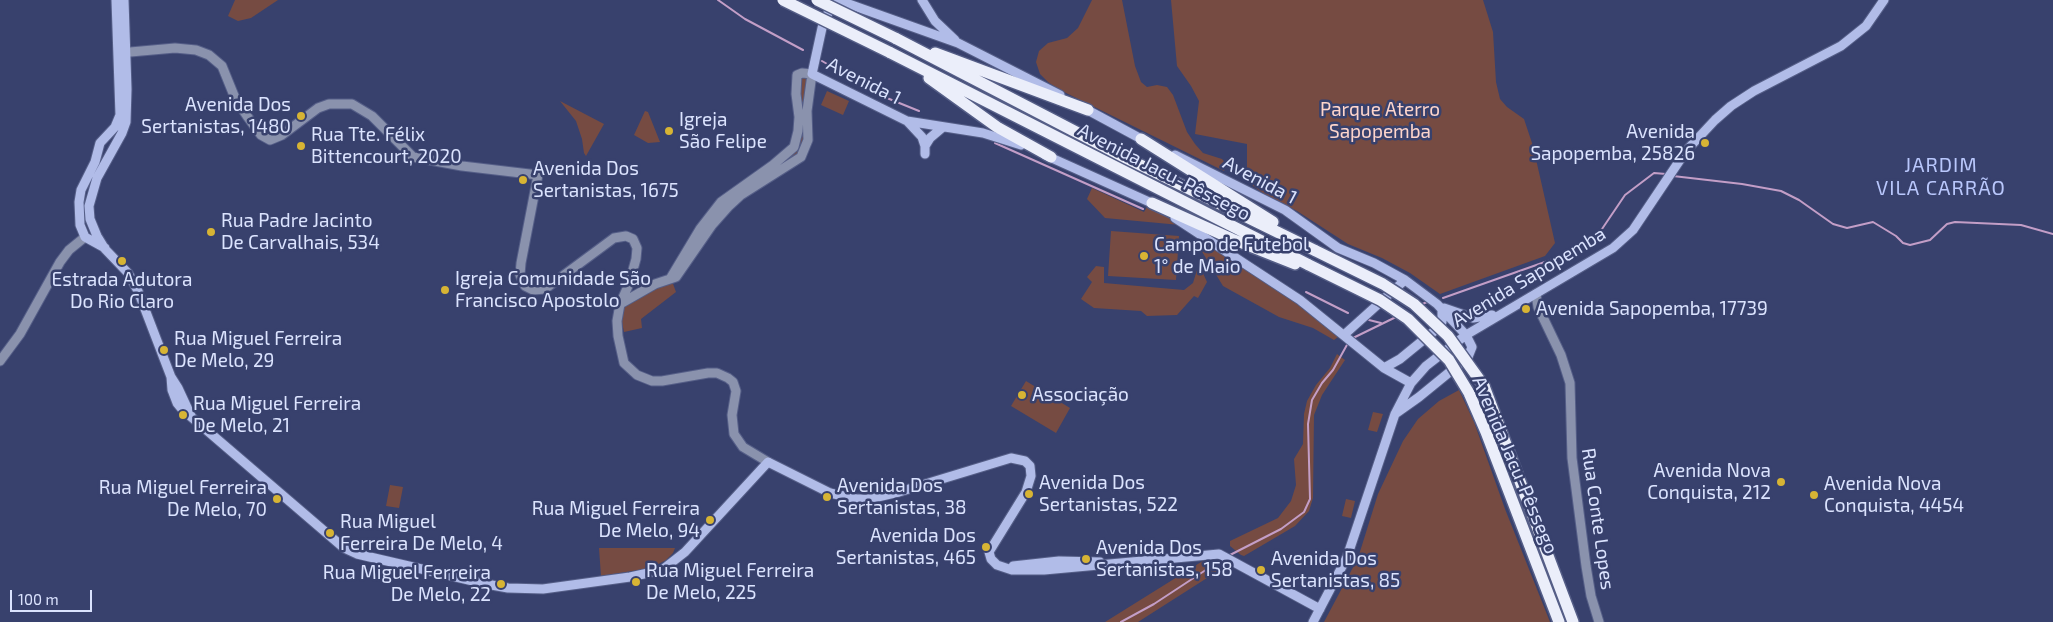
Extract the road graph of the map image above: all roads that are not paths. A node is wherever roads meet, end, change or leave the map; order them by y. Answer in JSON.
{"nodes":[{"id":1,"x":116,"y":0,"type":"edge"},
{"id":2,"x":124,"y":0,"type":"edge"},
{"id":3,"x":782,"y":0,"type":"edge"},
{"id":4,"x":817,"y":0,"type":"edge"},
{"id":5,"x":922,"y":0,"type":"edge"},
{"id":6,"x":1884,"y":0,"type":"edge"},
{"id":7,"x":935,"y":21,"type":"junction"},
{"id":8,"x":930,"y":33,"type":"junction"},
{"id":9,"x":958,"y":43,"type":"junction"},
{"id":10,"x":914,"y":48,"type":"junction"},
{"id":11,"x":122,"y":53,"type":"junction"},
{"id":12,"x":906,"y":61,"type":"junction"},
{"id":13,"x":812,"y":74,"type":"junction"},
{"id":14,"x":1088,"y":110,"type":"junction"},
{"id":15,"x":907,"y":122,"type":"junction"},
{"id":16,"x":943,"y":127,"type":"junction"},
{"id":17,"x":1141,"y":139,"type":"junction"},
{"id":18,"x":1050,"y":157,"type":"junction"},
{"id":19,"x":98,"y":165,"type":"junction"},
{"id":20,"x":1152,"y":203,"type":"junction"},
{"id":21,"x":85,"y":237,"type":"junction"},
{"id":22,"x":1305,"y":245,"type":"junction"},
{"id":23,"x":105,"y":249,"type":"junction"},
{"id":24,"x":1308,"y":264,"type":"junction"},
{"id":25,"x":673,"y":278,"type":"junction"},
{"id":26,"x":1405,"y":280,"type":"junction"},
{"id":27,"x":1536,"y":294,"type":"junction"},
{"id":28,"x":1526,"y":300,"type":"junction"},
{"id":29,"x":620,"y":304,"type":"junction"},
{"id":30,"x":1439,"y":307,"type":"junction"},
{"id":31,"x":1538,"y":307,"type":"junction"},
{"id":32,"x":1502,"y":313,"type":"junction"},
{"id":33,"x":1466,"y":335,"type":"junction"},
{"id":34,"x":1346,"y":336,"type":"junction"},
{"id":35,"x":0,"y":361,"type":"edge"},
{"id":36,"x":1384,"y":368,"type":"junction"},
{"id":37,"x":1412,"y":384,"type":"junction"},
{"id":38,"x":1395,"y":414,"type":"junction"},
{"id":39,"x":768,"y":462,"type":"junction"},
{"id":40,"x":1085,"y":560,"type":"junction"},
{"id":41,"x":1107,"y":563,"type":"junction"},
{"id":42,"x":1003,"y":567,"type":"junction"},
{"id":43,"x":1071,"y":567,"type":"junction"},
{"id":44,"x":1320,"y":608,"type":"junction"},
{"id":45,"x":1313,"y":622,"type":"edge"},
{"id":46,"x":1559,"y":622,"type":"edge"},
{"id":47,"x":1573,"y":622,"type":"edge"},
{"id":48,"x":1599,"y":622,"type":"edge"}],
"edges":[{"from":1,"to":11,"type":"main road"},
{"from":2,"to":11,"type":"main road"},
{"from":3,"to":12,"type":"highway","name":"Avenida Jacu-Pêssego","bridge":true},
{"from":4,"to":10,"type":"highway","name":"Avenida Jacu-Pêssego","bridge":true},
{"from":5,"to":7,"type":"main road"},
{"from":6,"to":27,"type":"main road","name":"Avenida Sapopemba"},
{"from":7,"to":8,"type":"main road"},
{"from":7,"to":9,"type":"main road"},
{"from":8,"to":9,"type":"main road","name":"Avenida 1"},
{"from":8,"to":13,"type":"main road","name":"Avenida 1"},
{"from":9,"to":14,"type":"main road","name":"Avenida 1"},
{"from":10,"to":14,"type":"highway"},
{"from":10,"to":22,"type":"highway","name":"Avenida Jacu-Pêssego"},
{"from":11,"to":19,"type":"main road"},
{"from":11,"to":19,"type":"main road"},
{"from":11,"to":29,"type":"street"},
{"from":12,"to":18,"type":"highway"},
{"from":12,"to":24,"type":"highway","name":"Avenida Jacu-Pêssego"},
{"from":13,"to":15,"type":"main road","name":"Avenida 1"},
{"from":13,"to":25,"type":"street"},
{"from":13,"to":25,"type":"street"},
{"from":14,"to":17,"type":"main road","name":"Avenida 1"},
{"from":15,"to":16,"type":"main road","name":"Avenida 1"},
{"from":15,"to":16,"type":"main road"},
{"from":16,"to":18,"type":"main road","name":"Avenida 1"},
{"from":17,"to":22,"type":"highway"},
{"from":17,"to":26,"type":"main road","name":"Avenida 1"},
{"from":18,"to":20,"type":"main road","name":"Avenida 1"},
{"from":19,"to":21,"type":"main road"},
{"from":19,"to":23,"type":"main road"},
{"from":20,"to":24,"type":"highway"},
{"from":20,"to":34,"type":"main road","name":"Avenida 1"},
{"from":21,"to":23,"type":"main road"},
{"from":21,"to":35,"type":"street"},
{"from":22,"to":47,"type":"highway","name":"Avenida Jacu-Pêssego","bridge":true},
{"from":23,"to":39,"type":"main road"},
{"from":24,"to":46,"type":"highway","name":"Avenida Jacu-Pêssego","bridge":true},
{"from":25,"to":29,"type":"street"},
{"from":26,"to":30,"type":"main road","name":"Avenida 1"},
{"from":26,"to":34,"type":"main road"},
{"from":27,"to":28,"type":"main road","name":"Avenida Sapopemba"},
{"from":27,"to":31,"type":"street","name":"Rua Conte Lopes"},
{"from":28,"to":31,"type":"street"},
{"from":28,"to":32,"type":"main road","name":"Avenida Sapopemba"},
{"from":29,"to":39,"type":"street"},
{"from":30,"to":32,"type":"main road"},
{"from":30,"to":33,"type":"main road","name":"Avenida 1"},
{"from":30,"to":36,"type":"main road"},
{"from":31,"to":48,"type":"street","name":"Rua Conte Lopes"},
{"from":32,"to":33,"type":"main road","name":"Avenida Sapopemba"},
{"from":33,"to":37,"type":"main road","name":"Avenida Sapopemba"},
{"from":33,"to":38,"type":"main road"},
{"from":34,"to":36,"type":"main road","name":"Avenida 1"},
{"from":36,"to":37,"type":"main road","name":"Avenida 1"},
{"from":37,"to":38,"type":"main road","name":"Avenida Sapopemba"},
{"from":38,"to":44,"type":"main road","name":"Avenida Sapopemba"},
{"from":39,"to":42,"type":"main road"},
{"from":40,"to":41,"type":"main road"},
{"from":40,"to":42,"type":"main road"},
{"from":40,"to":43,"type":"main road"},
{"from":41,"to":43,"type":"main road"},
{"from":41,"to":44,"type":"main road"},
{"from":42,"to":43,"type":"main road"},
{"from":44,"to":45,"type":"main road","name":"Avenida Sapopemba"}]}
